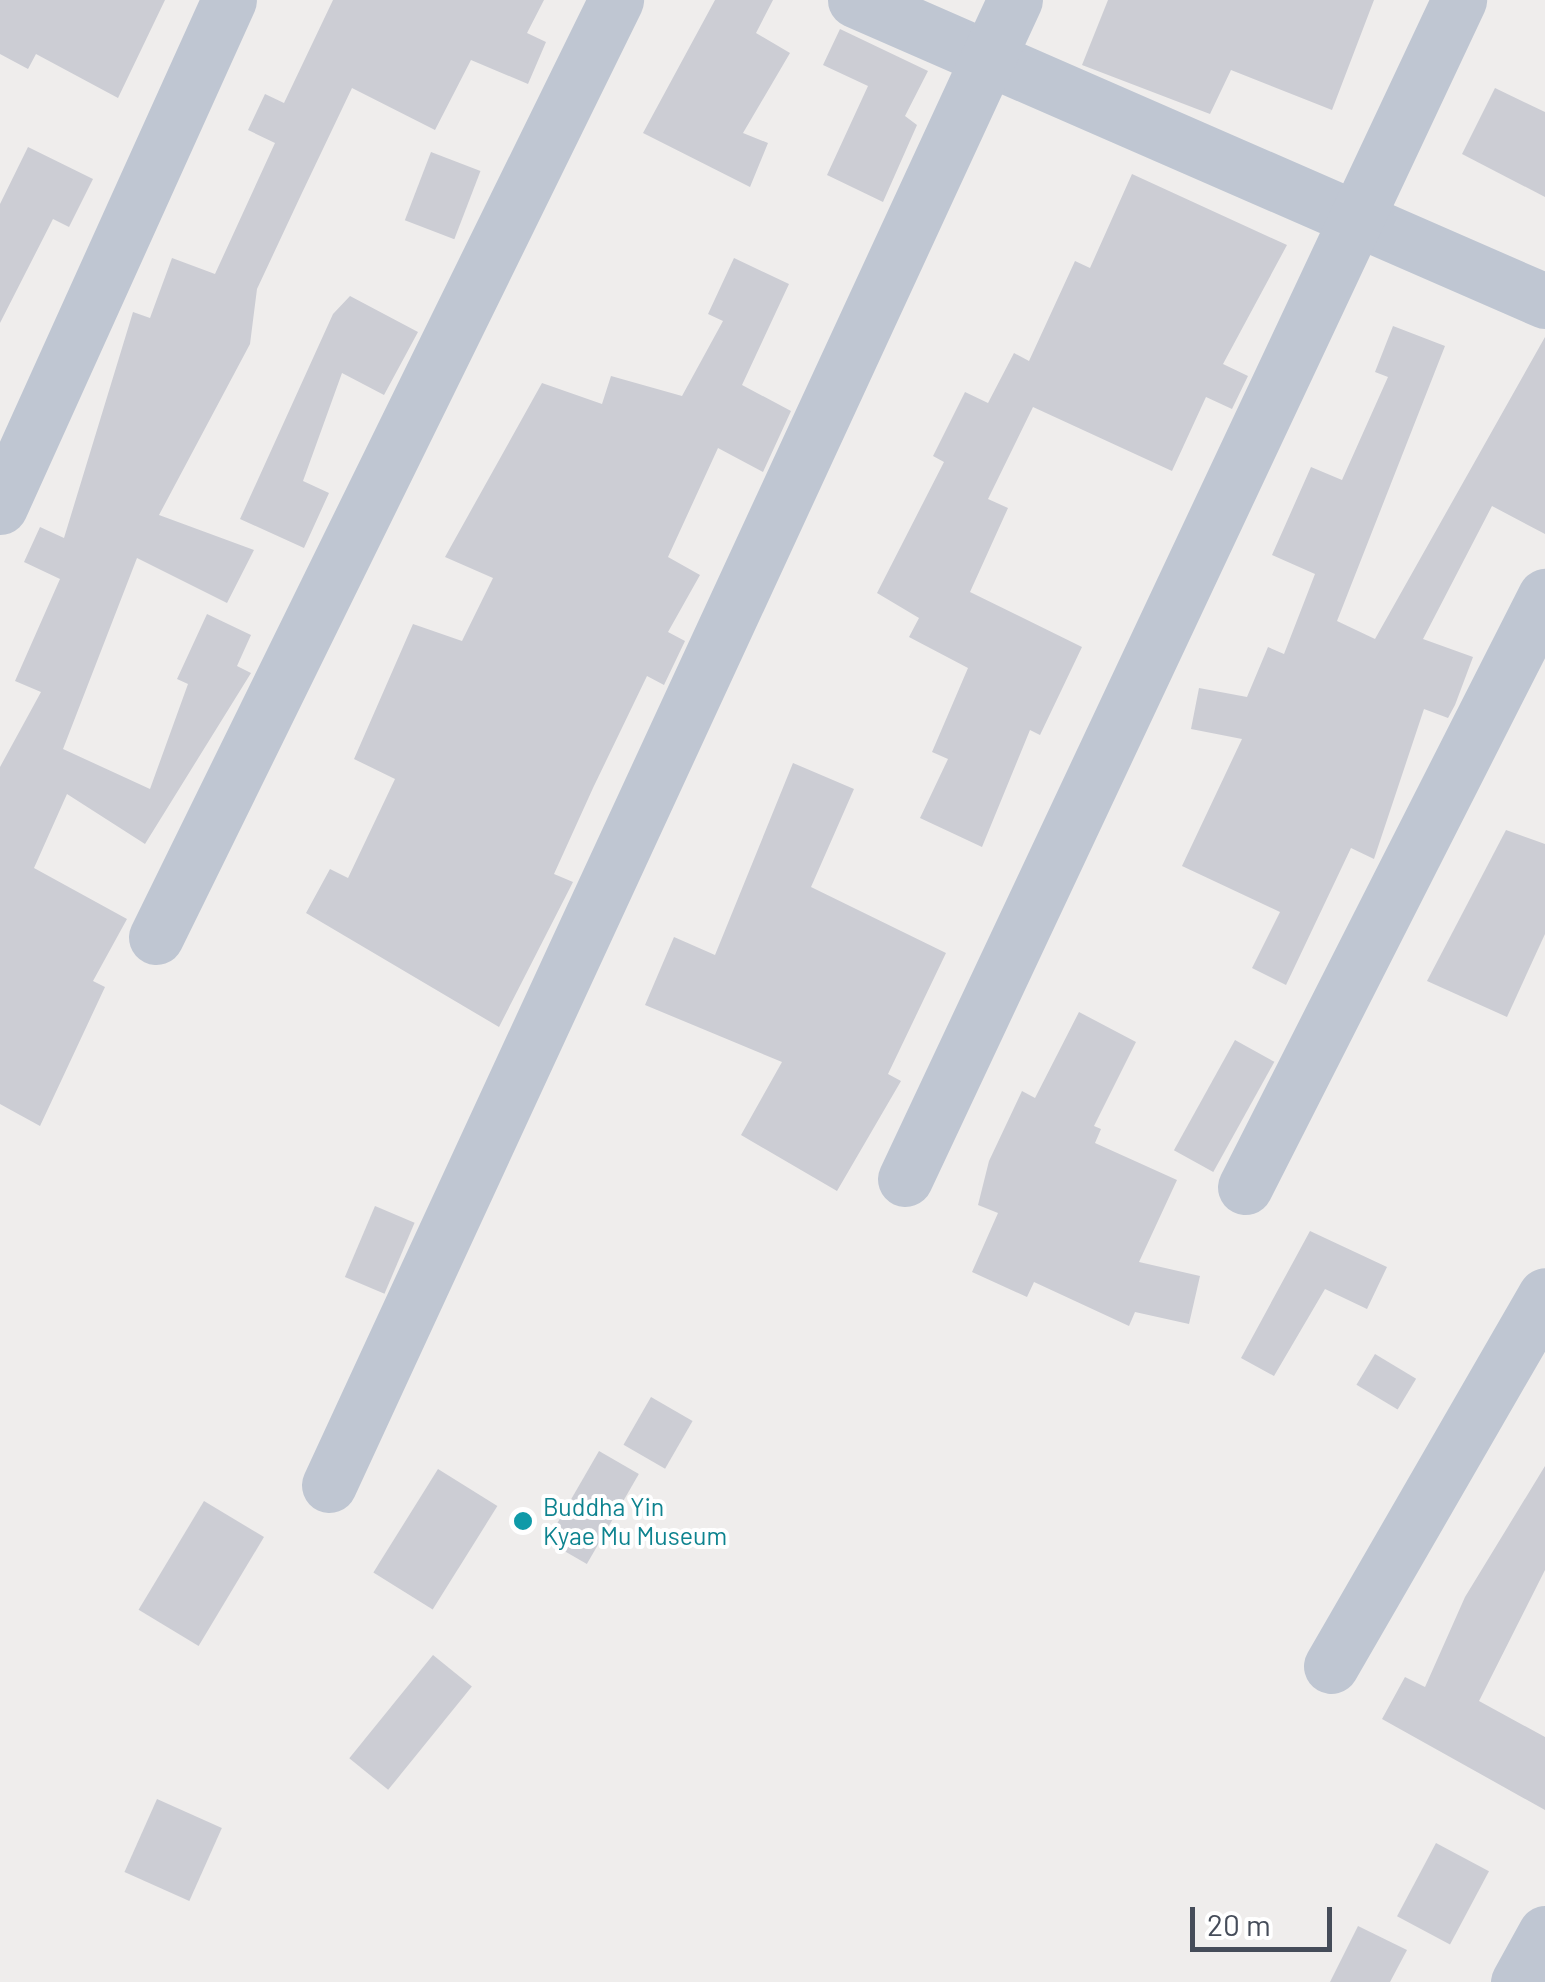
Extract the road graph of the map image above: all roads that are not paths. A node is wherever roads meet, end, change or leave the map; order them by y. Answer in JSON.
{"nodes":[{"id":1,"x":229,"y":0,"type":"edge"},
{"id":2,"x":616,"y":0,"type":"edge"},
{"id":3,"x":855,"y":0,"type":"edge"},
{"id":4,"x":1014,"y":0,"type":"edge"},
{"id":5,"x":1459,"y":0,"type":"edge"},
{"id":6,"x":984,"y":62,"type":"junction"},
{"id":7,"x":1357,"y":221,"type":"junction"},
{"id":8,"x":1545,"y":301,"type":"edge"},
{"id":9,"x":0,"y":507,"type":"edge"},
{"id":10,"x":1545,"y":596,"type":"edge"},
{"id":11,"x":156,"y":937,"type":"dead end"},
{"id":12,"x":904,"y":1179,"type":"dead end"},
{"id":13,"x":1245,"y":1187,"type":"dead end"},
{"id":14,"x":1545,"y":1295,"type":"edge"},
{"id":15,"x":329,"y":1485,"type":"dead end"},
{"id":16,"x":1331,"y":1666,"type":"dead end"}],
"edges":[{"from":1,"to":9,"type":"street"},
{"from":2,"to":11,"type":"street"},
{"from":3,"to":6,"type":"street"},
{"from":4,"to":6,"type":"street"},
{"from":5,"to":7,"type":"street"},
{"from":6,"to":7,"type":"street"},
{"from":6,"to":15,"type":"street"},
{"from":7,"to":8,"type":"street"},
{"from":7,"to":12,"type":"street"},
{"from":10,"to":13,"type":"street"},
{"from":14,"to":16,"type":"street"}]}
